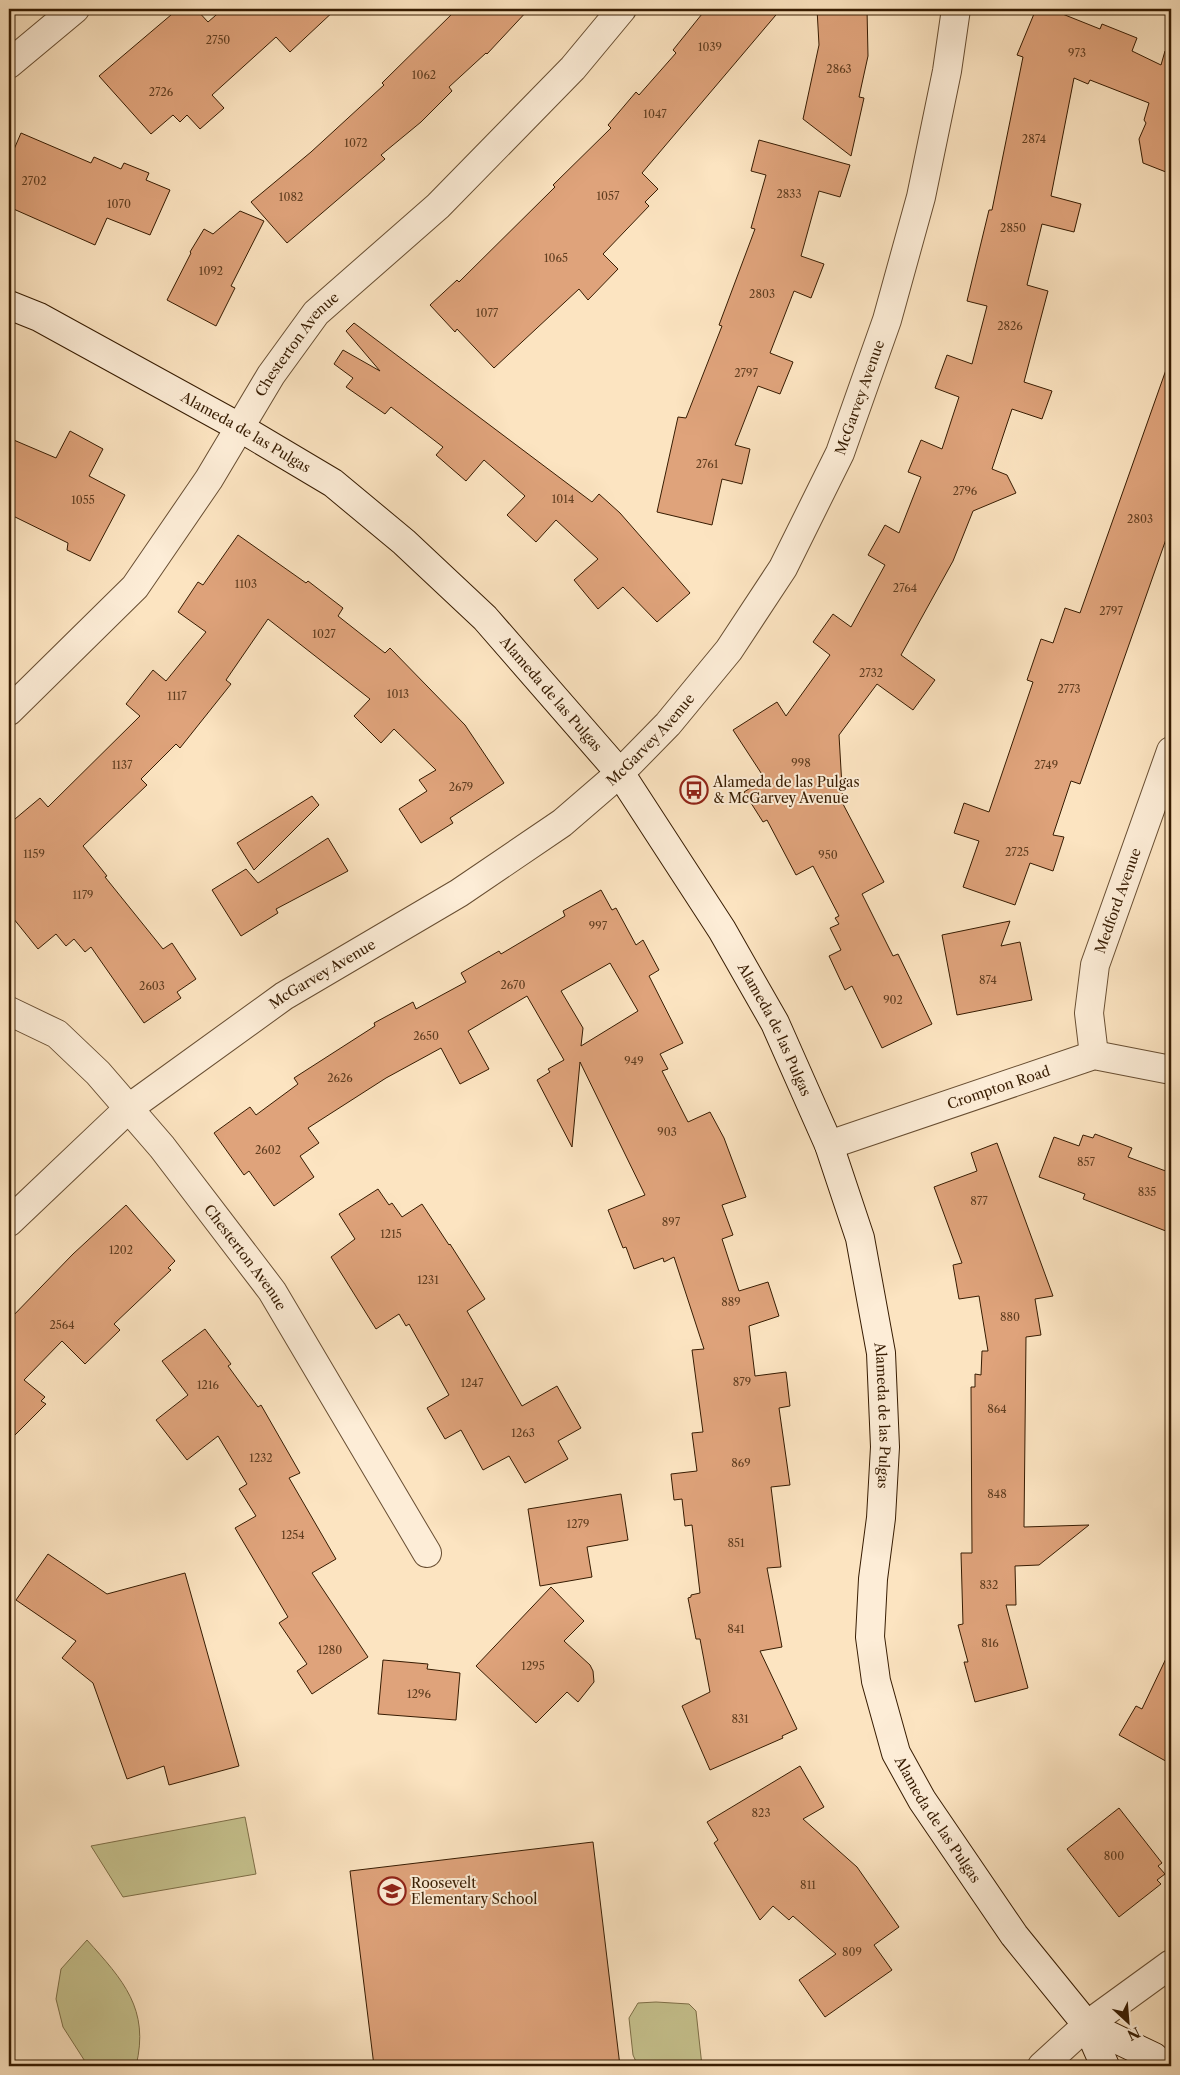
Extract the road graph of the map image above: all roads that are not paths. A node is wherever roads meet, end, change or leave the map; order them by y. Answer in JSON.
{"nodes":[{"id":1,"x":75,"y":9,"type":"edge"},
{"id":2,"x":622,"y":9,"type":"edge"},
{"id":3,"x":956,"y":9,"type":"edge"},
{"id":4,"x":9,"y":64,"type":"edge"},
{"id":5,"x":9,"y":305,"type":"edge"},
{"id":6,"x":239,"y":427,"type":"junction"},
{"id":7,"x":9,"y":711,"type":"edge"},
{"id":8,"x":1171,"y":751,"type":"edge"},
{"id":9,"x":620,"y":773,"type":"junction"},
{"id":10,"x":9,"y":1010,"type":"edge"},
{"id":11,"x":1094,"y":1056,"type":"junction"},
{"id":12,"x":1171,"y":1070,"type":"edge"},
{"id":13,"x":129,"y":1108,"type":"junction"},
{"id":14,"x":829,"y":1146,"type":"junction"},
{"id":15,"x":9,"y":1222,"type":"edge"},
{"id":16,"x":427,"y":1553,"type":"dead end"},
{"id":17,"x":1171,"y":1964,"type":"edge"},
{"id":18,"x":1087,"y":2025,"type":"junction"},
{"id":19,"x":1042,"y":2066,"type":"edge"},
{"id":20,"x":1105,"y":2066,"type":"edge"},
{"id":21,"x":1163,"y":2066,"type":"edge"}],
"edges":[{"from":1,"to":4,"type":"street"},
{"from":2,"to":6,"type":"street","name":"Chesterton Avenue"},
{"from":3,"to":9,"type":"street","name":"McGarvey Avenue"},
{"from":5,"to":6,"type":"street","name":"Alameda de las Pulgas"},
{"from":6,"to":7,"type":"street","name":"Chesterton Avenue"},
{"from":6,"to":9,"type":"street","name":"Alameda de las Pulgas"},
{"from":8,"to":11,"type":"street","name":"Medford Avenue"},
{"from":9,"to":13,"type":"street","name":"McGarvey Avenue"},
{"from":9,"to":14,"type":"street","name":"Alameda de las Pulgas"},
{"from":10,"to":13,"type":"street","name":"Chesterton Avenue"},
{"from":11,"to":12,"type":"street","name":"Crompton Road"},
{"from":11,"to":14,"type":"street","name":"Crompton Road"},
{"from":13,"to":15,"type":"street","name":"McGarvey Avenue"},
{"from":13,"to":16,"type":"street","name":"Chesterton Avenue"},
{"from":14,"to":18,"type":"street","name":"Alameda de las Pulgas"},
{"from":17,"to":18,"type":"street"},
{"from":18,"to":19,"type":"street"},
{"from":18,"to":20,"type":"street","name":"Alameda de las Pulgas"},
{"from":18,"to":21,"type":"street","name":"Alameda de las Pulgas"}]}
